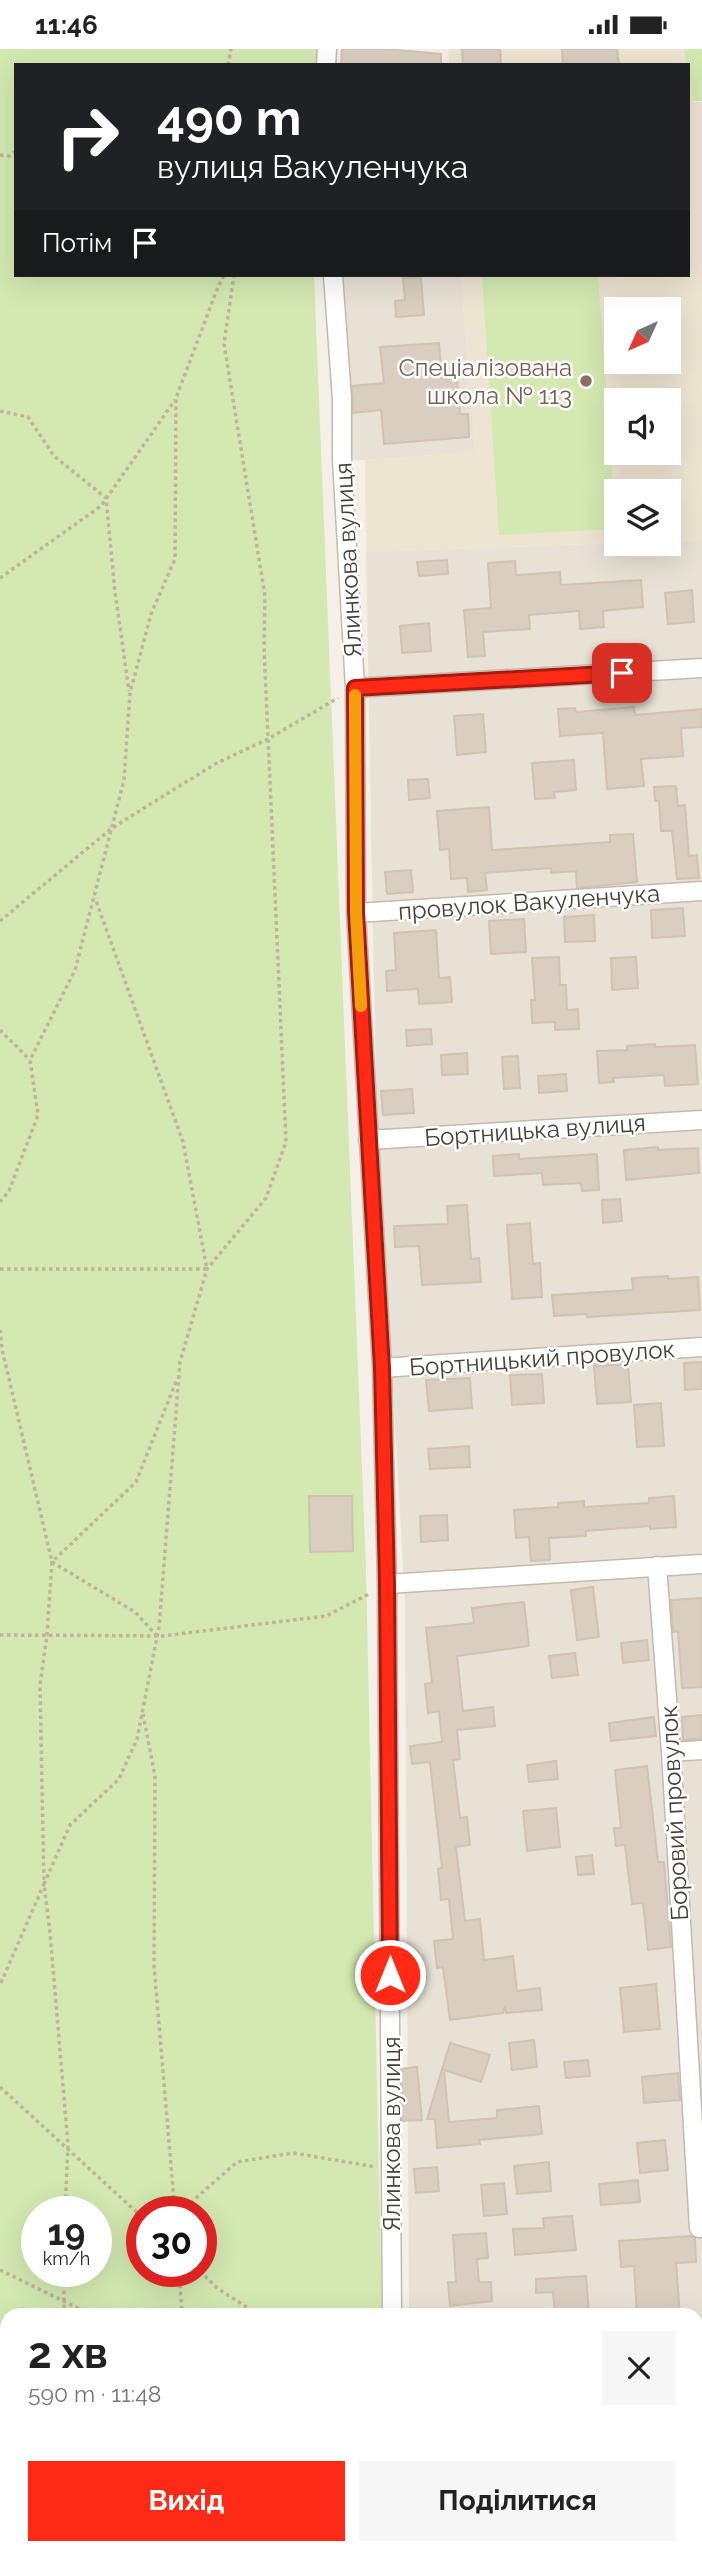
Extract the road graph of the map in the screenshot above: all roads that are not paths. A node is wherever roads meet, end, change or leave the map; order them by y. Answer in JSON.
{"nodes":[{"id":1,"x":333,"y":277,"type":"edge"},
{"id":2,"x":702,"y":668,"type":"edge"},
{"id":3,"x":355,"y":688,"type":"junction"},
{"id":4,"x":702,"y":891,"type":"edge"},
{"id":5,"x":356,"y":912,"type":"junction"},
{"id":6,"x":702,"y":1120,"type":"edge"},
{"id":7,"x":368,"y":1140,"type":"junction"},
{"id":8,"x":702,"y":1347,"type":"edge"},
{"id":9,"x":382,"y":1368,"type":"junction"},
{"id":10,"x":702,"y":1564,"type":"edge"},
{"id":11,"x":657,"y":1566,"type":"junction"},
{"id":12,"x":387,"y":1584,"type":"junction"},
{"id":13,"x":702,"y":1750,"type":"edge"},
{"id":14,"x":671,"y":1752,"type":"junction"},
{"id":15,"x":693,"y":1987,"type":"edge"},
{"id":16,"x":699,"y":2228,"type":"dead end"},
{"id":17,"x":392,"y":2308,"type":"edge"}],
"edges":[{"from":1,"to":3,"type":"street","name":"Ялинкова вулиця"},
{"from":2,"to":3,"type":"street"},
{"from":3,"to":5,"type":"street","name":"Ялинкова вулиця"},
{"from":4,"to":5,"type":"street","name":"провулок Вакуленчука"},
{"from":5,"to":7,"type":"street","name":"Ялинкова вулиця"},
{"from":6,"to":7,"type":"street","name":"Бортницька вулиця"},
{"from":7,"to":9,"type":"street","name":"Ялинкова вулиця"},
{"from":8,"to":9,"type":"street","name":"Бортницький провулок"},
{"from":9,"to":12,"type":"street","name":"Ялинкова вулиця"},
{"from":10,"to":11,"type":"street"},
{"from":11,"to":12,"type":"street"},
{"from":11,"to":14,"type":"street","name":"Боровий провулок"},
{"from":12,"to":17,"type":"street","name":"Ялинкова вулиця"},
{"from":13,"to":14,"type":"street"},
{"from":14,"to":15,"type":"street","name":"Боровий провулок"},
{"from":15,"to":16,"type":"street","name":"Боровий провулок"}]}
